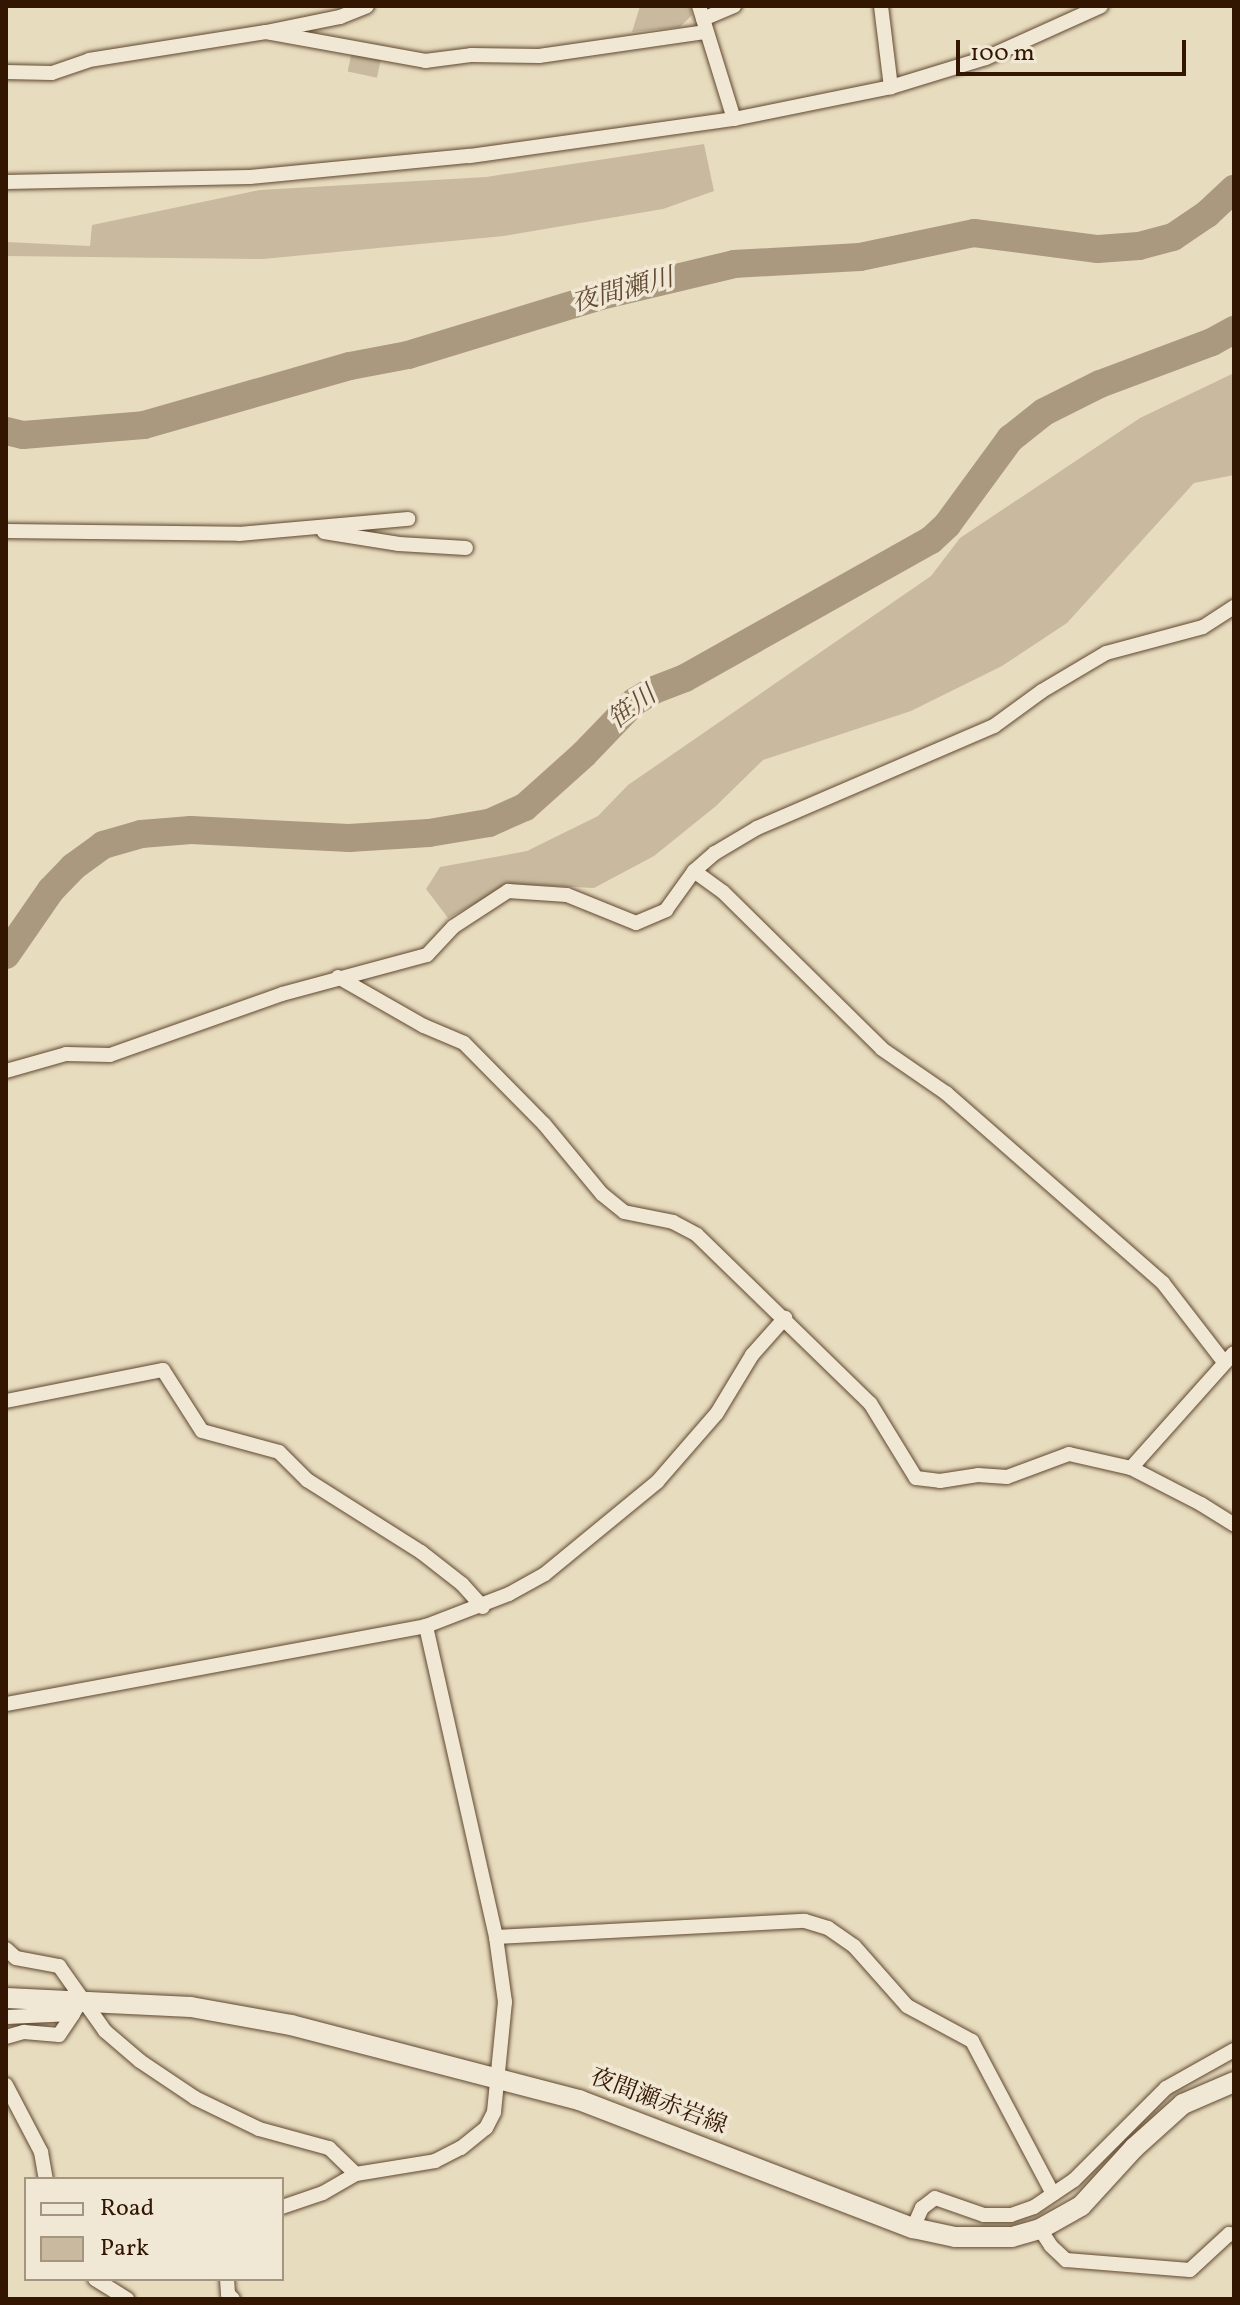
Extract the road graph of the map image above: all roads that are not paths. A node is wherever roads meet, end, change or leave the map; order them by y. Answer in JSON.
{"nodes":[{"id":1,"x":367,"y":6,"type":"edge"},
{"id":2,"x":734,"y":6,"type":"edge"},
{"id":3,"x":881,"y":6,"type":"edge"},
{"id":4,"x":1101,"y":6,"type":"edge"},
{"id":5,"x":703,"y":19,"type":"edge"},
{"id":6,"x":266,"y":32,"type":"junction"},
{"id":7,"x":6,"y":72,"type":"edge"},
{"id":8,"x":891,"y":87,"type":"junction"},
{"id":9,"x":734,"y":119,"type":"junction"},
{"id":10,"x":6,"y":182,"type":"edge"},
{"id":11,"x":408,"y":519,"type":"dead end"},
{"id":12,"x":308,"y":529,"type":"junction"},
{"id":13,"x":6,"y":531,"type":"edge"},
{"id":14,"x":466,"y":548,"type":"dead end"},
{"id":15,"x":1234,"y":607,"type":"edge"},
{"id":16,"x":694,"y":871,"type":"junction"},
{"id":17,"x":338,"y":977,"type":"junction"},
{"id":18,"x":6,"y":1071,"type":"edge"},
{"id":19,"x":785,"y":1318,"type":"junction"},
{"id":20,"x":1229,"y":1358,"type":"edge"},
{"id":21,"x":6,"y":1401,"type":"edge"},
{"id":22,"x":1131,"y":1468,"type":"junction"},
{"id":23,"x":1234,"y":1525,"type":"edge"},
{"id":24,"x":483,"y":1607,"type":"junction"},
{"id":25,"x":426,"y":1626,"type":"junction"},
{"id":26,"x":6,"y":1704,"type":"edge"},
{"id":27,"x":496,"y":1937,"type":"junction"},
{"id":28,"x":6,"y":1949,"type":"edge"},
{"id":29,"x":6,"y":1998,"type":"edge"},
{"id":30,"x":78,"y":2007,"type":"junction"},
{"id":31,"x":6,"y":2017,"type":"edge"},
{"id":32,"x":6,"y":2037,"type":"edge"},
{"id":33,"x":1234,"y":2050,"type":"edge"},
{"id":34,"x":500,"y":2080,"type":"junction"},
{"id":35,"x":1234,"y":2082,"type":"edge"},
{"id":36,"x":6,"y":2085,"type":"edge"},
{"id":37,"x":356,"y":2174,"type":"junction"},
{"id":38,"x":46,"y":2177,"type":"edge"},
{"id":39,"x":1053,"y":2194,"type":"junction"},
{"id":40,"x":284,"y":2206,"type":"edge"},
{"id":41,"x":913,"y":2228,"type":"junction"},
{"id":42,"x":1040,"y":2229,"type":"junction"},
{"id":43,"x":1234,"y":2235,"type":"edge"},
{"id":44,"x":98,"y":2281,"type":"edge"},
{"id":45,"x":127,"y":2299,"type":"edge"}],
"edges":[{"from":1,"to":6,"type":"street"},
{"from":2,"to":5,"type":"street"},
{"from":3,"to":8,"type":"street"},
{"from":4,"to":8,"type":"street"},
{"from":5,"to":6,"type":"street"},
{"from":5,"to":9,"type":"street"},
{"from":6,"to":7,"type":"street"},
{"from":8,"to":9,"type":"street"},
{"from":9,"to":10,"type":"street"},
{"from":11,"to":12,"type":"street"},
{"from":12,"to":13,"type":"street"},
{"from":12,"to":14,"type":"street"},
{"from":15,"to":16,"type":"street"},
{"from":16,"to":17,"type":"street"},
{"from":16,"to":20,"type":"street"},
{"from":17,"to":18,"type":"street"},
{"from":17,"to":19,"type":"street"},
{"from":19,"to":22,"type":"street"},
{"from":19,"to":24,"type":"street"},
{"from":20,"to":22,"type":"street"},
{"from":21,"to":24,"type":"street"},
{"from":22,"to":23,"type":"street"},
{"from":24,"to":25,"type":"street"},
{"from":25,"to":26,"type":"street"},
{"from":25,"to":27,"type":"street"},
{"from":27,"to":34,"type":"street"},
{"from":27,"to":39,"type":"street"},
{"from":28,"to":30,"type":"street"},
{"from":29,"to":30,"type":"main road","name":"夜間瀬赤岩線"},
{"from":30,"to":31,"type":"street"},
{"from":30,"to":32,"type":"street"},
{"from":30,"to":34,"type":"main road","name":"夜間瀬赤岩線"},
{"from":30,"to":37,"type":"street"},
{"from":33,"to":39,"type":"street"},
{"from":34,"to":37,"type":"street"},
{"from":34,"to":41,"type":"main road","name":"夜間瀬赤岩線"},
{"from":35,"to":42,"type":"main road","name":"夜間瀬赤岩線"},
{"from":36,"to":38,"type":"street"},
{"from":37,"to":40,"type":"street"},
{"from":39,"to":41,"type":"street"},
{"from":41,"to":42,"type":"main road","name":"夜間瀬赤岩線"},
{"from":42,"to":43,"type":"street"},
{"from":44,"to":45,"type":"street"}]}
